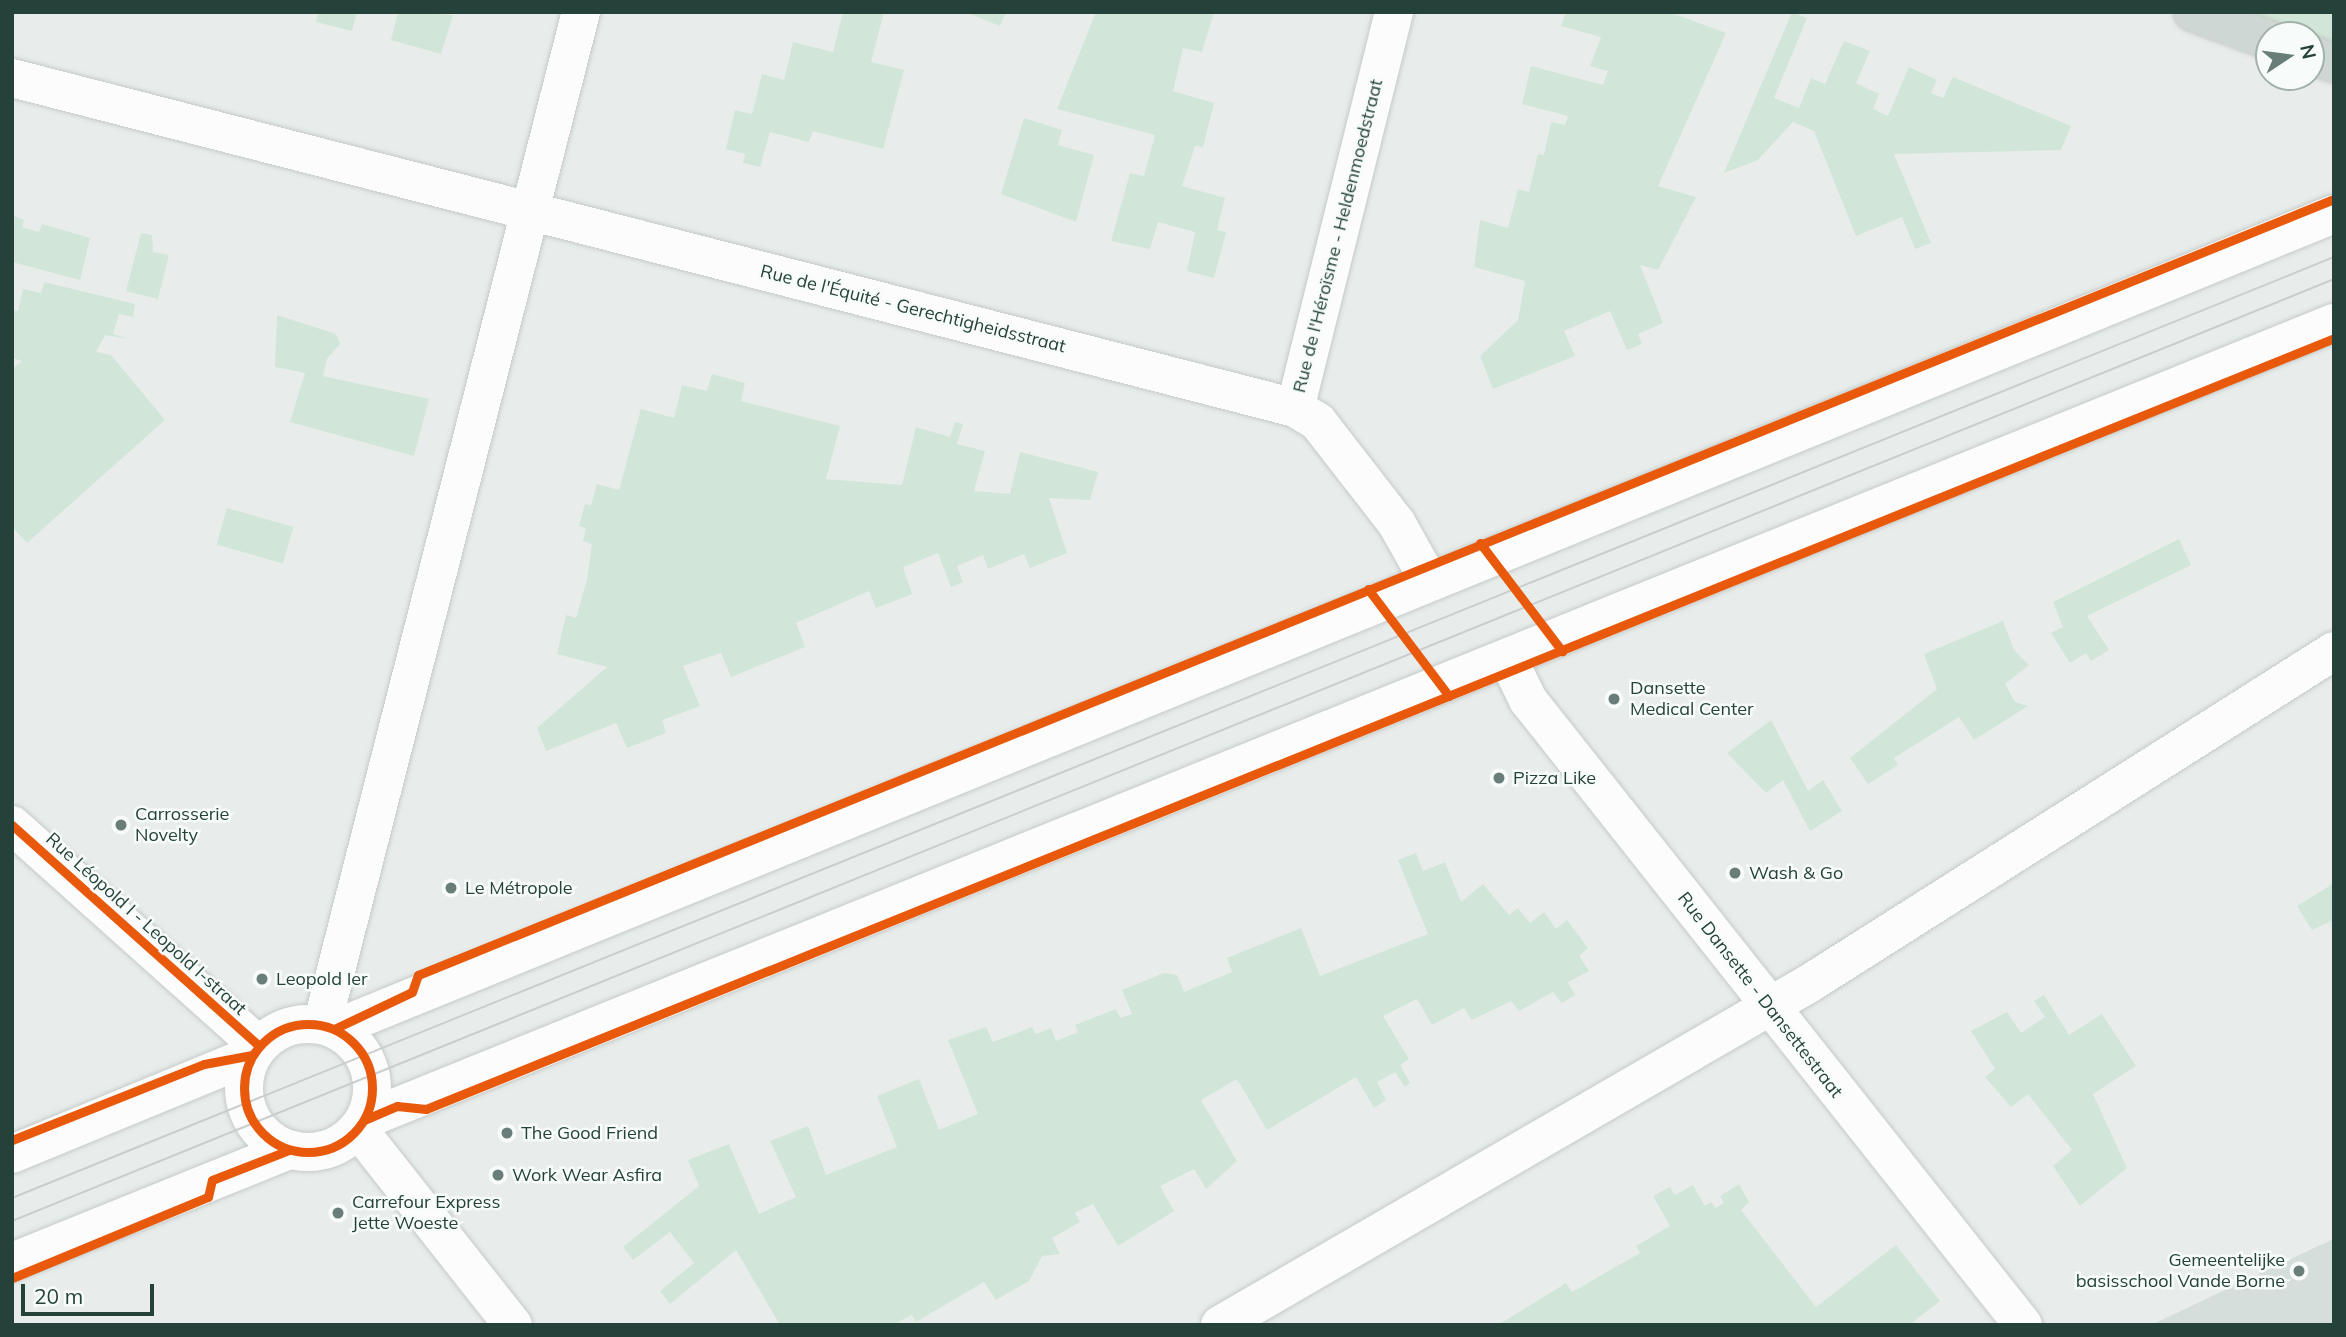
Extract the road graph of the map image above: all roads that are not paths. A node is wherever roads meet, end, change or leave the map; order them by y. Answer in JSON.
{"nodes":[{"id":1,"x":581,"y":12,"type":"edge"},
{"id":2,"x":1394,"y":12,"type":"edge"},
{"id":3,"x":2193,"y":12,"type":"edge"},
{"id":4,"x":2255,"y":35,"type":"edge"},
{"id":5,"x":12,"y":78,"type":"edge"},
{"id":6,"x":530,"y":211,"type":"junction"},
{"id":7,"x":2334,"y":214,"type":"edge"},
{"id":8,"x":2334,"y":323,"type":"edge"},
{"id":9,"x":1295,"y":408,"type":"junction"},
{"id":10,"x":1429,"y":581,"type":"junction"},
{"id":11,"x":2334,"y":651,"type":"edge"},
{"id":12,"x":1508,"y":659,"type":"junction"},
{"id":13,"x":12,"y":825,"type":"edge"},
{"id":14,"x":1769,"y":1006,"type":"junction"},
{"id":15,"x":328,"y":1027,"type":"junction"},
{"id":16,"x":255,"y":1051,"type":"junction"},
{"id":17,"x":361,"y":1124,"type":"junction"},
{"id":18,"x":289,"y":1150,"type":"junction"},
{"id":19,"x":12,"y":1154,"type":"edge"},
{"id":20,"x":12,"y":1262,"type":"edge"},
{"id":21,"x":513,"y":1325,"type":"edge"},
{"id":22,"x":1220,"y":1325,"type":"edge"},
{"id":23,"x":2022,"y":1325,"type":"edge"}],
"edges":[{"from":1,"to":6,"type":"street"},
{"from":2,"to":9,"type":"street","name":"Rue de l'Héroïsme - Heldenmoedstraat"},
{"from":3,"to":4,"type":"main road"},
{"from":5,"to":6,"type":"street","name":"Rue de l'Équité - Gerechtigheidsstraat"},
{"from":6,"to":9,"type":"street","name":"Rue de l'Équité - Gerechtigheidsstraat"},
{"from":6,"to":15,"type":"street"},
{"from":7,"to":10,"type":"street"},
{"from":8,"to":12,"type":"street"},
{"from":9,"to":10,"type":"street","name":"Rue de l'Héroïsme - Heldenmoedstraat"},
{"from":10,"to":15,"type":"street"},
{"from":11,"to":14,"type":"street"},
{"from":12,"to":14,"type":"street","name":"Rue Dansette - Dansettestraat"},
{"from":12,"to":17,"type":"street"},
{"from":13,"to":16,"type":"street","name":"Rue Léopold I - Leopold I-straat"},
{"from":14,"to":22,"type":"street"},
{"from":14,"to":23,"type":"street","name":"Rue Dansette - Dansettestraat"},
{"from":15,"to":16,"type":"street"},
{"from":15,"to":17,"type":"street"},
{"from":16,"to":18,"type":"street"},
{"from":16,"to":19,"type":"street"},
{"from":17,"to":18,"type":"street"},
{"from":17,"to":21,"type":"street"},
{"from":18,"to":20,"type":"street"}]}
